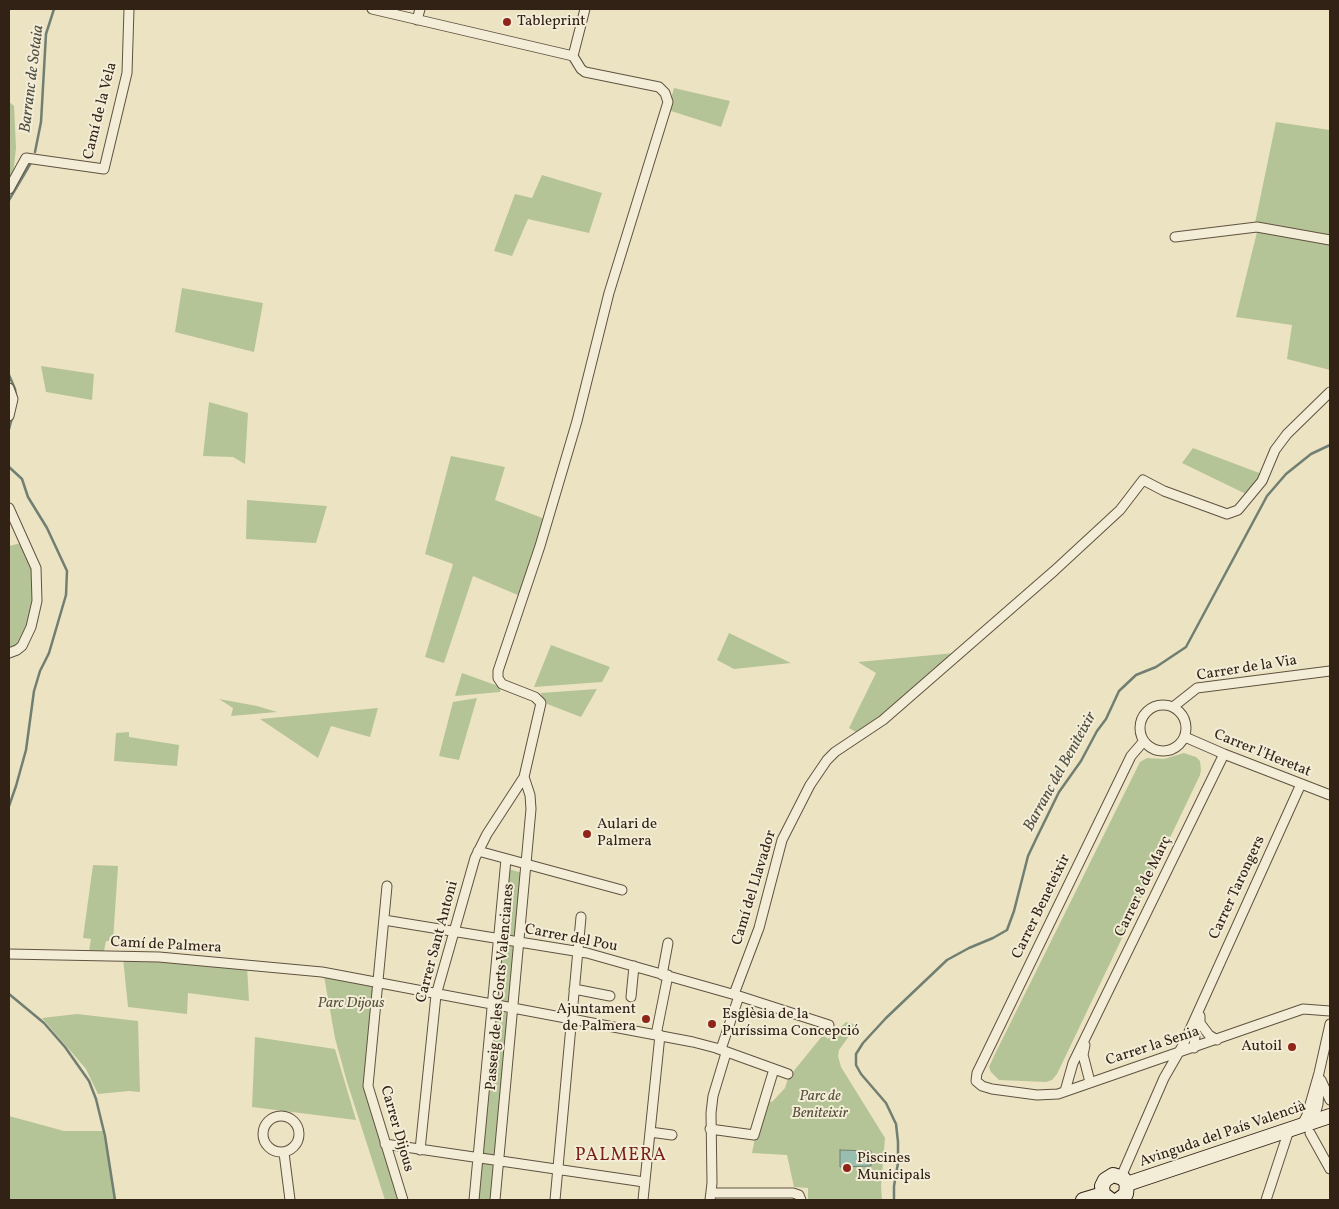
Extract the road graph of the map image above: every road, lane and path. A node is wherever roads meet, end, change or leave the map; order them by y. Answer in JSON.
{"nodes":[{"id":1,"x":129,"y":9,"type":"edge"},
{"id":2,"x":372,"y":9,"type":"edge"},
{"id":3,"x":420,"y":9,"type":"edge"},
{"id":4,"x":585,"y":9,"type":"edge"},
{"id":5,"x":417,"y":20,"type":"junction"},
{"id":6,"x":573,"y":56,"type":"junction"},
{"id":7,"x":9,"y":189,"type":"edge"},
{"id":8,"x":1175,"y":237,"type":"dead end"},
{"id":9,"x":1330,"y":240,"type":"edge"},
{"id":10,"x":9,"y":388,"type":"edge"},
{"id":11,"x":1330,"y":392,"type":"edge"},
{"id":12,"x":9,"y":416,"type":"edge"},
{"id":13,"x":9,"y":508,"type":"edge"},
{"id":14,"x":9,"y":653,"type":"edge"},
{"id":15,"x":1330,"y":671,"type":"edge"},
{"id":16,"x":1173,"y":707,"type":"junction"},
{"id":17,"x":1185,"y":737,"type":"junction"},
{"id":18,"x":1143,"y":742,"type":"junction"},
{"id":19,"x":1224,"y":754,"type":"junction"},
{"id":20,"x":524,"y":776,"type":"junction"},
{"id":21,"x":1300,"y":784,"type":"junction"},
{"id":22,"x":1330,"y":794,"type":"edge"},
{"id":23,"x":478,"y":851,"type":"junction"},
{"id":24,"x":506,"y":859,"type":"junction"},
{"id":25,"x":526,"y":865,"type":"junction"},
{"id":26,"x":387,"y":886,"type":"dead end"},
{"id":27,"x":622,"y":890,"type":"dead end"},
{"id":28,"x":581,"y":917,"type":"dead end"},
{"id":29,"x":384,"y":920,"type":"junction"},
{"id":30,"x":454,"y":931,"type":"junction"},
{"id":31,"x":499,"y":939,"type":"junction"},
{"id":32,"x":519,"y":942,"type":"junction"},
{"id":33,"x":668,"y":943,"type":"dead end"},
{"id":34,"x":578,"y":951,"type":"junction"},
{"id":35,"x":9,"y":954,"type":"edge"},
{"id":36,"x":634,"y":966,"type":"junction"},
{"id":37,"x":665,"y":975,"type":"junction"},
{"id":38,"x":377,"y":983,"type":"junction"},
{"id":39,"x":574,"y":989,"type":"junction"},
{"id":40,"x":436,"y":995,"type":"junction"},
{"id":41,"x":736,"y":995,"type":"junction"},
{"id":42,"x":610,"y":996,"type":"dead end"},
{"id":43,"x":631,"y":997,"type":"dead end"},
{"id":44,"x":1201,"y":1003,"type":"junction"},
{"id":45,"x":492,"y":1005,"type":"junction"},
{"id":46,"x":514,"y":1008,"type":"junction"},
{"id":47,"x":1330,"y":1011,"type":"edge"},
{"id":48,"x":571,"y":1019,"type":"junction"},
{"id":49,"x":1330,"y":1024,"type":"edge"},
{"id":50,"x":829,"y":1025,"type":"dead end"},
{"id":51,"x":1089,"y":1032,"type":"junction"},
{"id":52,"x":658,"y":1035,"type":"junction"},
{"id":53,"x":1218,"y":1040,"type":"junction"},
{"id":54,"x":1194,"y":1048,"type":"junction"},
{"id":55,"x":723,"y":1051,"type":"junction"},
{"id":56,"x":1176,"y":1054,"type":"junction"},
{"id":57,"x":774,"y":1069,"type":"junction"},
{"id":58,"x":1319,"y":1073,"type":"junction"},
{"id":59,"x":788,"y":1074,"type":"dead end"},
{"id":60,"x":1090,"y":1082,"type":"junction"},
{"id":61,"x":982,"y":1086,"type":"joint"},
{"id":62,"x":1065,"y":1091,"type":"junction"},
{"id":63,"x":1330,"y":1100,"type":"edge"},
{"id":64,"x":1330,"y":1116,"type":"edge"},
{"id":65,"x":1304,"y":1127,"type":"junction"},
{"id":66,"x":710,"y":1129,"type":"junction"},
{"id":67,"x":650,"y":1132,"type":"junction"},
{"id":68,"x":672,"y":1135,"type":"dead end"},
{"id":69,"x":386,"y":1144,"type":"junction"},
{"id":70,"x":420,"y":1150,"type":"junction"},
{"id":71,"x":284,"y":1153,"type":"junction"},
{"id":72,"x":477,"y":1158,"type":"junction"},
{"id":73,"x":499,"y":1160,"type":"junction"},
{"id":74,"x":557,"y":1169,"type":"junction"},
{"id":75,"x":1330,"y":1169,"type":"edge"},
{"id":76,"x":644,"y":1182,"type":"junction"},
{"id":77,"x":1119,"y":1193,"type":"edge"},
{"id":78,"x":711,"y":1196,"type":"edge"},
{"id":79,"x":290,"y":1200,"type":"edge"},
{"id":80,"x":403,"y":1200,"type":"edge"},
{"id":81,"x":474,"y":1200,"type":"edge"},
{"id":82,"x":495,"y":1200,"type":"edge"},
{"id":83,"x":555,"y":1200,"type":"edge"},
{"id":84,"x":643,"y":1200,"type":"edge"},
{"id":85,"x":801,"y":1200,"type":"edge"},
{"id":86,"x":1083,"y":1200,"type":"edge"},
{"id":87,"x":1266,"y":1200,"type":"edge"}],
"edges":[{"from":1,"to":7,"type":"street","name":"Camí de la Vela"},
{"from":2,"to":5,"type":"street"},
{"from":3,"to":5,"type":"street"},
{"from":4,"to":6,"type":"street"},
{"from":5,"to":6,"type":"street"},
{"from":6,"to":20,"type":"street","name":"Carrer Sant Antoni"},
{"from":8,"to":9,"type":"street"},
{"from":10,"to":12,"type":"street"},
{"from":11,"to":41,"type":"street","name":"Camí del Llavador"},
{"from":13,"to":14,"type":"street"},
{"from":15,"to":16,"type":"street","name":"Carrer de la Via"},
{"from":16,"to":17,"type":"street"},
{"from":16,"to":18,"type":"street"},
{"from":17,"to":18,"type":"street"},
{"from":17,"to":19,"type":"street","name":"Carrer l'Heretat"},
{"from":18,"to":61,"type":"street","name":"Carrer Beneteixir"},
{"from":19,"to":21,"type":"street","name":"Carrer l'Heretat"},
{"from":19,"to":51,"type":"street","name":"Carrer 8 de Març"},
{"from":20,"to":23,"type":"street","name":"Carrer Sant Antoni"},
{"from":20,"to":25,"type":"street","name":"Passeig de les Corts Valencianes"},
{"from":21,"to":22,"type":"street","name":"Carrer l'Heretat"},
{"from":21,"to":44,"type":"street","name":"Carrer Tarongers"},
{"from":23,"to":24,"type":"street"},
{"from":23,"to":30,"type":"street","name":"Carrer Sant Antoni"},
{"from":24,"to":25,"type":"street"},
{"from":24,"to":31,"type":"street","name":"Passeig de les Corts Valencianes"},
{"from":25,"to":27,"type":"street"},
{"from":25,"to":32,"type":"street","name":"Passeig de les Corts Valencianes"},
{"from":26,"to":29,"type":"street","name":"Carrer Dijous"},
{"from":28,"to":34,"type":"street"},
{"from":29,"to":30,"type":"street","name":"Carrer del Pou"},
{"from":29,"to":38,"type":"street","name":"Carrer Dijous"},
{"from":30,"to":31,"type":"street","name":"Carrer del Pou"},
{"from":30,"to":40,"type":"street","name":"Carrer Sant Antoni"},
{"from":31,"to":32,"type":"street","name":"Carrer del Pou"},
{"from":31,"to":45,"type":"street","name":"Passeig de les Corts Valencianes"},
{"from":32,"to":34,"type":"street","name":"Carrer del Pou"},
{"from":32,"to":46,"type":"street","name":"Passeig de les Corts Valencianes"},
{"from":33,"to":37,"type":"street"},
{"from":34,"to":36,"type":"street","name":"Carrer del Pou"},
{"from":34,"to":39,"type":"street"},
{"from":35,"to":38,"type":"street","name":"Camí de Palmera"},
{"from":36,"to":37,"type":"street","name":"Carrer del Pou"},
{"from":36,"to":43,"type":"street","name":"Carrer del Pou"},
{"from":37,"to":41,"type":"street","name":"Carrer del Pou"},
{"from":37,"to":52,"type":"street"},
{"from":38,"to":40,"type":"street","name":"Camí de Palmera"},
{"from":38,"to":69,"type":"street","name":"Carrer Dijous"},
{"from":39,"to":42,"type":"street"},
{"from":39,"to":48,"type":"street"},
{"from":40,"to":45,"type":"street","name":"Camí de Palmera"},
{"from":40,"to":70,"type":"street","name":"Carrer Sant Antoni"},
{"from":41,"to":50,"type":"street","name":"Carrer del Pou"},
{"from":41,"to":55,"type":"street","name":"Camí del Llavador"},
{"from":44,"to":53,"type":"street","name":"Carrer Tarongers"},
{"from":44,"to":54,"type":"street","name":"Carrer Tarongers"},
{"from":44,"to":56,"type":"street","name":"Carrer Tarongers"},
{"from":45,"to":46,"type":"street","name":"Camí de Palmera"},
{"from":45,"to":72,"type":"street","name":"Passeig de les Corts Valencianes"},
{"from":46,"to":48,"type":"street","name":"Camí de Palmera"},
{"from":46,"to":73,"type":"street","name":"Passeig de les Corts Valencianes"},
{"from":47,"to":53,"type":"street","name":"Carrer la Senia"},
{"from":48,"to":52,"type":"street","name":"Camí de Palmera"},
{"from":48,"to":74,"type":"street"},
{"from":49,"to":58,"type":"street"},
{"from":51,"to":60,"type":"street","name":"Carrer 8 de Març"},
{"from":51,"to":62,"type":"street","name":"Carrer 8 de Març"},
{"from":52,"to":55,"type":"street","name":"Camí de Palmera"},
{"from":52,"to":67,"type":"street"},
{"from":53,"to":54,"type":"street","name":"Carrer la Senia"},
{"from":54,"to":56,"type":"street","name":"Carrer la Senia"},
{"from":55,"to":57,"type":"street","name":"Camí de Palmera"},
{"from":55,"to":66,"type":"street","name":"Camí del Llavador"},
{"from":56,"to":60,"type":"street","name":"Carrer la Senia"},
{"from":56,"to":77,"type":"street","name":"Carrer Tarongers"},
{"from":57,"to":59,"type":"street","name":"Camí de Palmera"},
{"from":57,"to":66,"type":"street"},
{"from":58,"to":63,"type":"street"},
{"from":58,"to":65,"type":"street"},
{"from":60,"to":62,"type":"street","name":"Carrer la Senia"},
{"from":61,"to":62,"type":"street","name":"Carrer la Senia"},
{"from":64,"to":65,"type":"main road","name":"Avinguda del País Valencià"},
{"from":65,"to":75,"type":"street"},
{"from":65,"to":77,"type":"main road","name":"Avinguda del País Valencià"},
{"from":65,"to":87,"type":"street"},
{"from":66,"to":78,"type":"street","name":"Camí del Llavador"},
{"from":67,"to":68,"type":"street"},
{"from":67,"to":76,"type":"street"},
{"from":69,"to":70,"type":"street"},
{"from":69,"to":80,"type":"street","name":"Carrer Dijous"},
{"from":70,"to":72,"type":"street"},
{"from":71,"to":71,"type":"street"},
{"from":71,"to":79,"type":"street"},
{"from":72,"to":73,"type":"street"},
{"from":72,"to":81,"type":"street","name":"Passeig de les Corts Valencianes"},
{"from":73,"to":74,"type":"street"},
{"from":73,"to":82,"type":"street","name":"Passeig de les Corts Valencianes"},
{"from":74,"to":76,"type":"street"},
{"from":74,"to":83,"type":"street"},
{"from":76,"to":84,"type":"street"},
{"from":77,"to":86,"type":"main road","name":"Avinguda del País Valencià"},
{"from":78,"to":85,"type":"street"}]}
